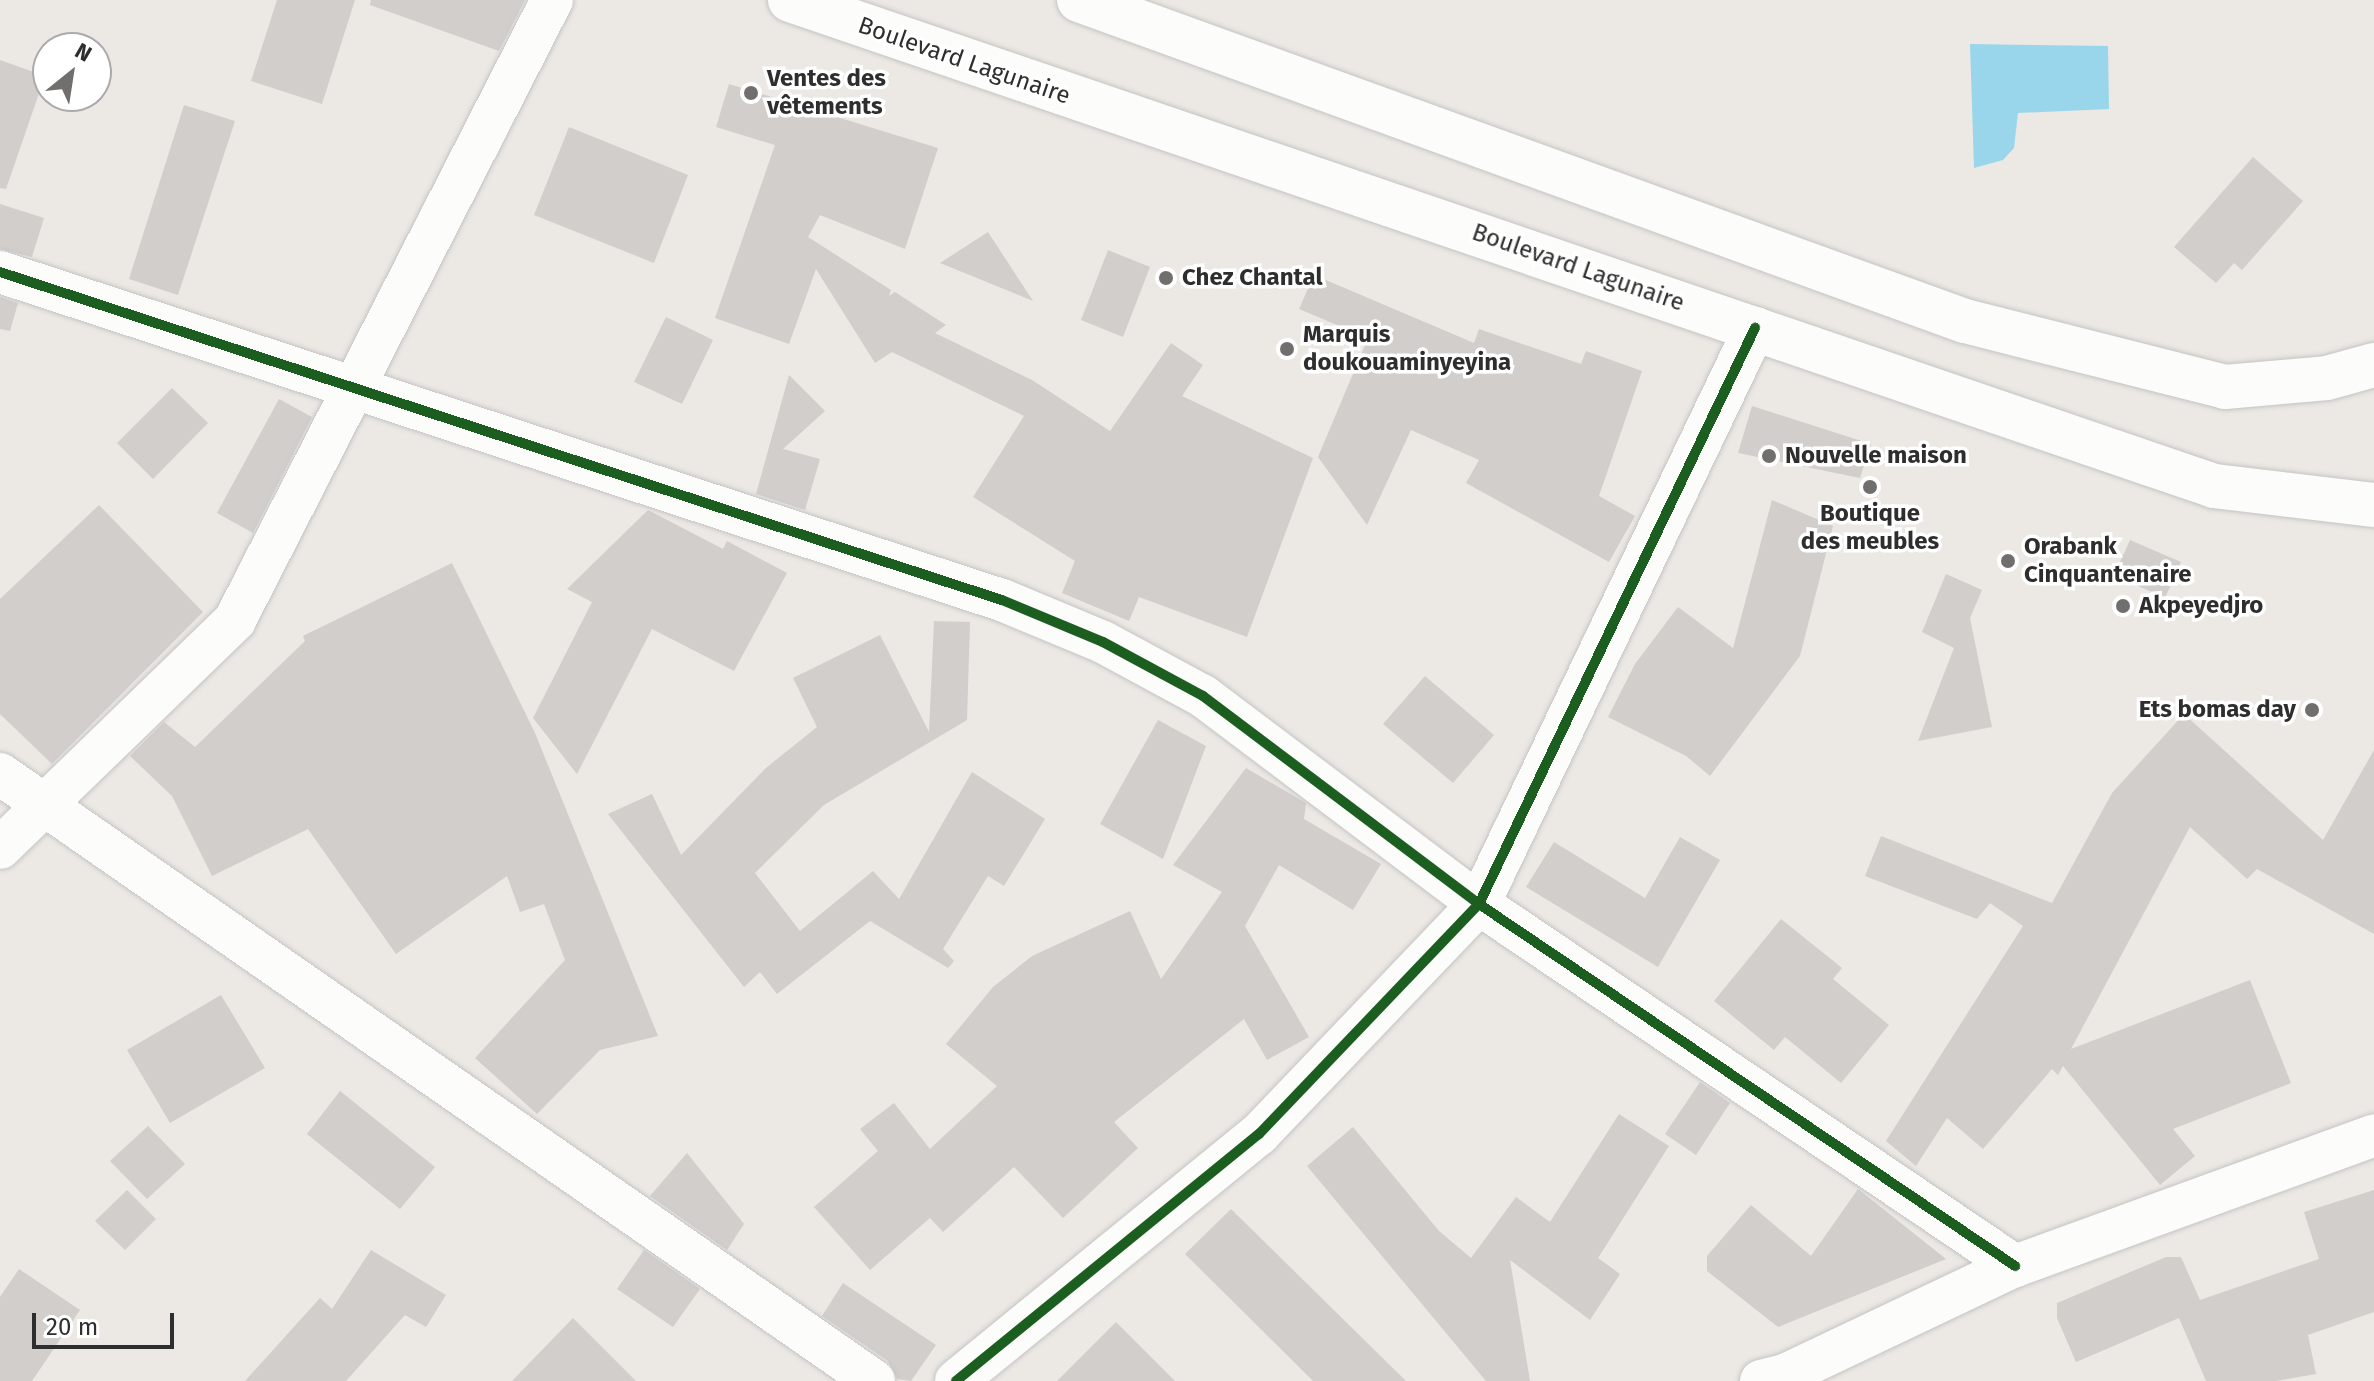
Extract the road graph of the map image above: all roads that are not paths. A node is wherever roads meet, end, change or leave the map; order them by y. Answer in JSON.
{"nodes":[{"id":1,"x":552,"y":0,"type":"edge"},
{"id":2,"x":790,"y":0,"type":"edge"},
{"id":3,"x":1079,"y":0,"type":"edge"},
{"id":4,"x":0,"y":272,"type":"edge"},
{"id":5,"x":1755,"y":328,"type":"junction"},
{"id":6,"x":2374,"y":365,"type":"edge"},
{"id":7,"x":351,"y":388,"type":"junction"},
{"id":8,"x":2374,"y":505,"type":"edge"},
{"id":9,"x":0,"y":774,"type":"edge"},
{"id":10,"x":44,"y":806,"type":"junction"},
{"id":11,"x":0,"y":848,"type":"edge"},
{"id":12,"x":1479,"y":904,"type":"junction"},
{"id":13,"x":2374,"y":1135,"type":"edge"},
{"id":14,"x":2015,"y":1266,"type":"junction"},
{"id":15,"x":1778,"y":1379,"type":"edge"},
{"id":16,"x":874,"y":1381,"type":"edge"},
{"id":17,"x":956,"y":1381,"type":"edge"}],
"edges":[{"from":1,"to":7,"type":"street"},
{"from":2,"to":5,"type":"main road","name":"Boulevard Lagunaire"},
{"from":3,"to":6,"type":"main road"},
{"from":4,"to":7,"type":"street"},
{"from":5,"to":8,"type":"main road","name":"Boulevard Lagunaire"},
{"from":5,"to":12,"type":"street"},
{"from":7,"to":10,"type":"street"},
{"from":7,"to":12,"type":"street"},
{"from":9,"to":10,"type":"street"},
{"from":10,"to":11,"type":"street"},
{"from":10,"to":16,"type":"street"},
{"from":12,"to":14,"type":"street"},
{"from":12,"to":17,"type":"street"},
{"from":13,"to":14,"type":"street"},
{"from":14,"to":15,"type":"street"}]}
